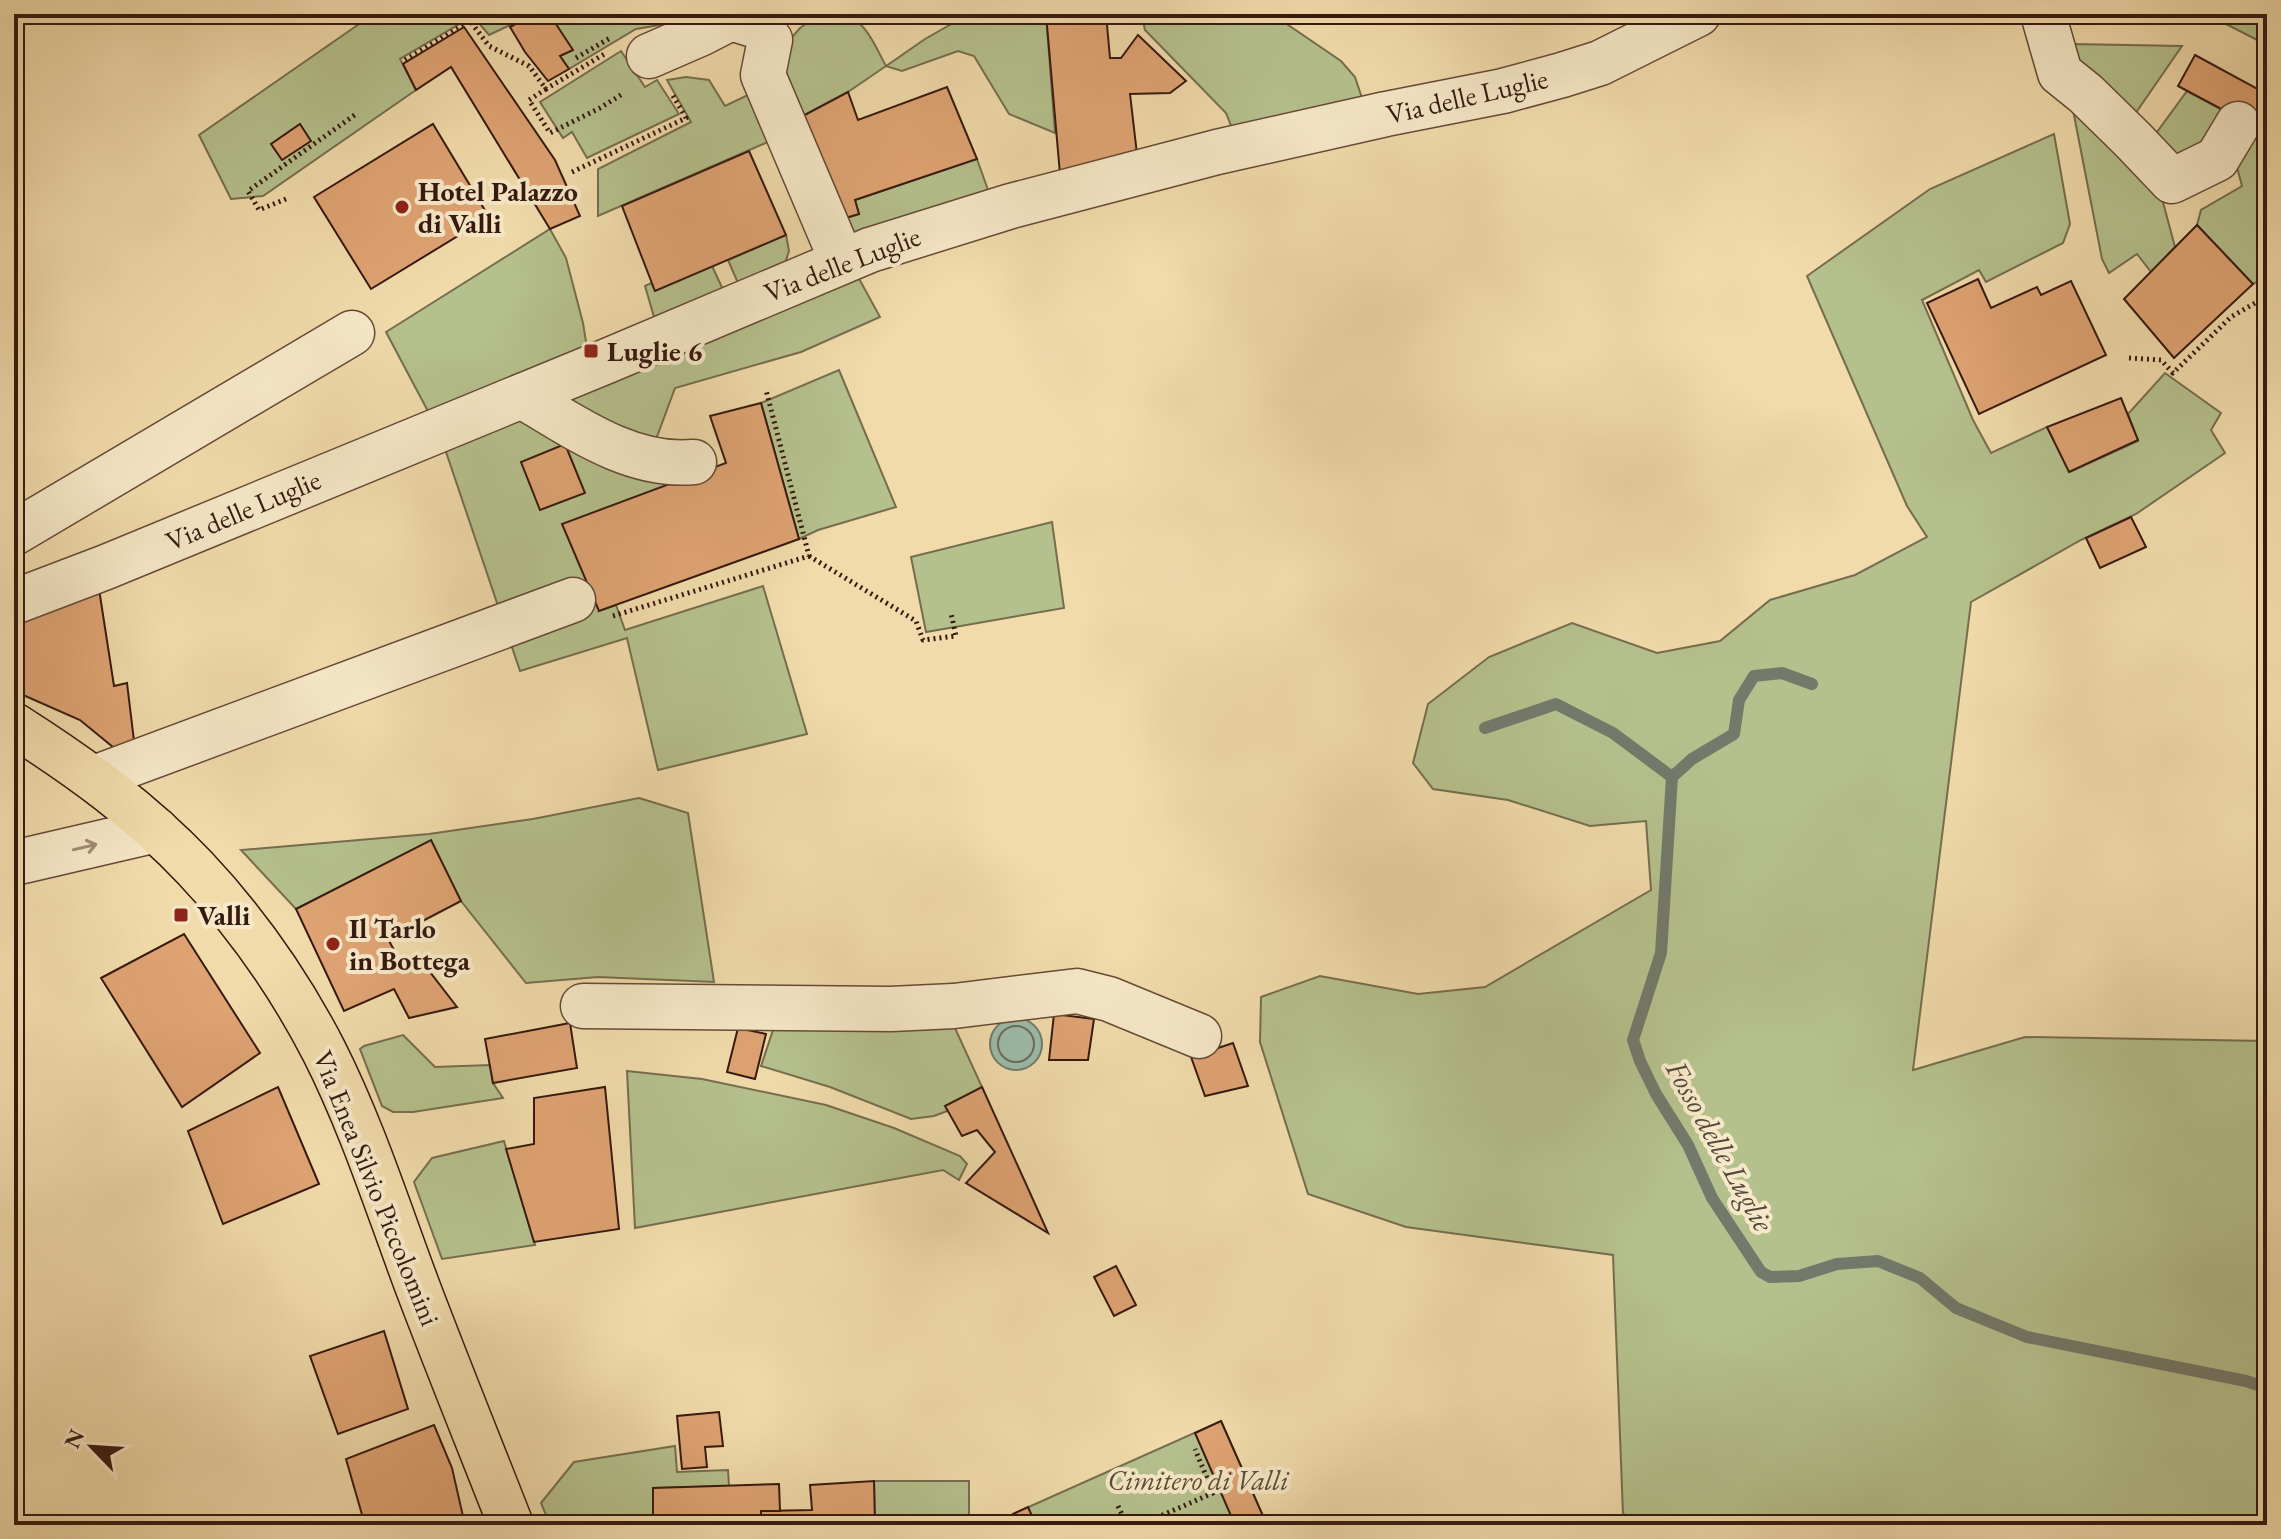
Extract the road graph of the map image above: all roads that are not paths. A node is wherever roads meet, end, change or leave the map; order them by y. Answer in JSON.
{"nodes":[{"id":1,"x":1698,"y":14,"type":"edge"},
{"id":2,"x":2043,"y":14,"type":"edge"},
{"id":3,"x":649,"y":56,"type":"dead end"},
{"id":4,"x":2238,"y":124,"type":"dead end"},
{"id":5,"x":842,"y":261,"type":"junction"},
{"id":6,"x":352,"y":333,"type":"dead end"},
{"id":7,"x":522,"y":396,"type":"junction"},
{"id":8,"x":694,"y":462,"type":"dead end"},
{"id":9,"x":14,"y":533,"type":"edge"},
{"id":10,"x":573,"y":600,"type":"road end"},
{"id":11,"x":14,"y":602,"type":"edge"},
{"id":12,"x":14,"y":725,"type":"edge"},
{"id":13,"x":94,"y":778,"type":"junction"},
{"id":14,"x":156,"y":830,"type":"junction"},
{"id":15,"x":14,"y":863,"type":"edge"},
{"id":16,"x":583,"y":1006,"type":"dead end"},
{"id":17,"x":1199,"y":1036,"type":"dead end"},
{"id":18,"x":511,"y":1525,"type":"edge"}],
"edges":[{"from":1,"to":5,"type":"street","name":"Via delle Luglie"},
{"from":2,"to":4,"type":"street"},
{"from":3,"to":5,"type":"street"},
{"from":5,"to":7,"type":"street","name":"Via delle Luglie"},
{"from":6,"to":9,"type":"street"},
{"from":7,"to":8,"type":"street"},
{"from":7,"to":11,"type":"street","name":"Via delle Luglie"},
{"from":10,"to":13,"type":"street"},
{"from":12,"to":13,"type":"main road","name":"Via Enea Silvio Piccolomini"},
{"from":13,"to":14,"type":"main road","name":"Via Enea Silvio Piccolomini"},
{"from":15,"to":14,"type":"street","one_way":true},
{"from":14,"to":18,"type":"main road","name":"Via Enea Silvio Piccolomini"},
{"from":16,"to":17,"type":"street"}]}
